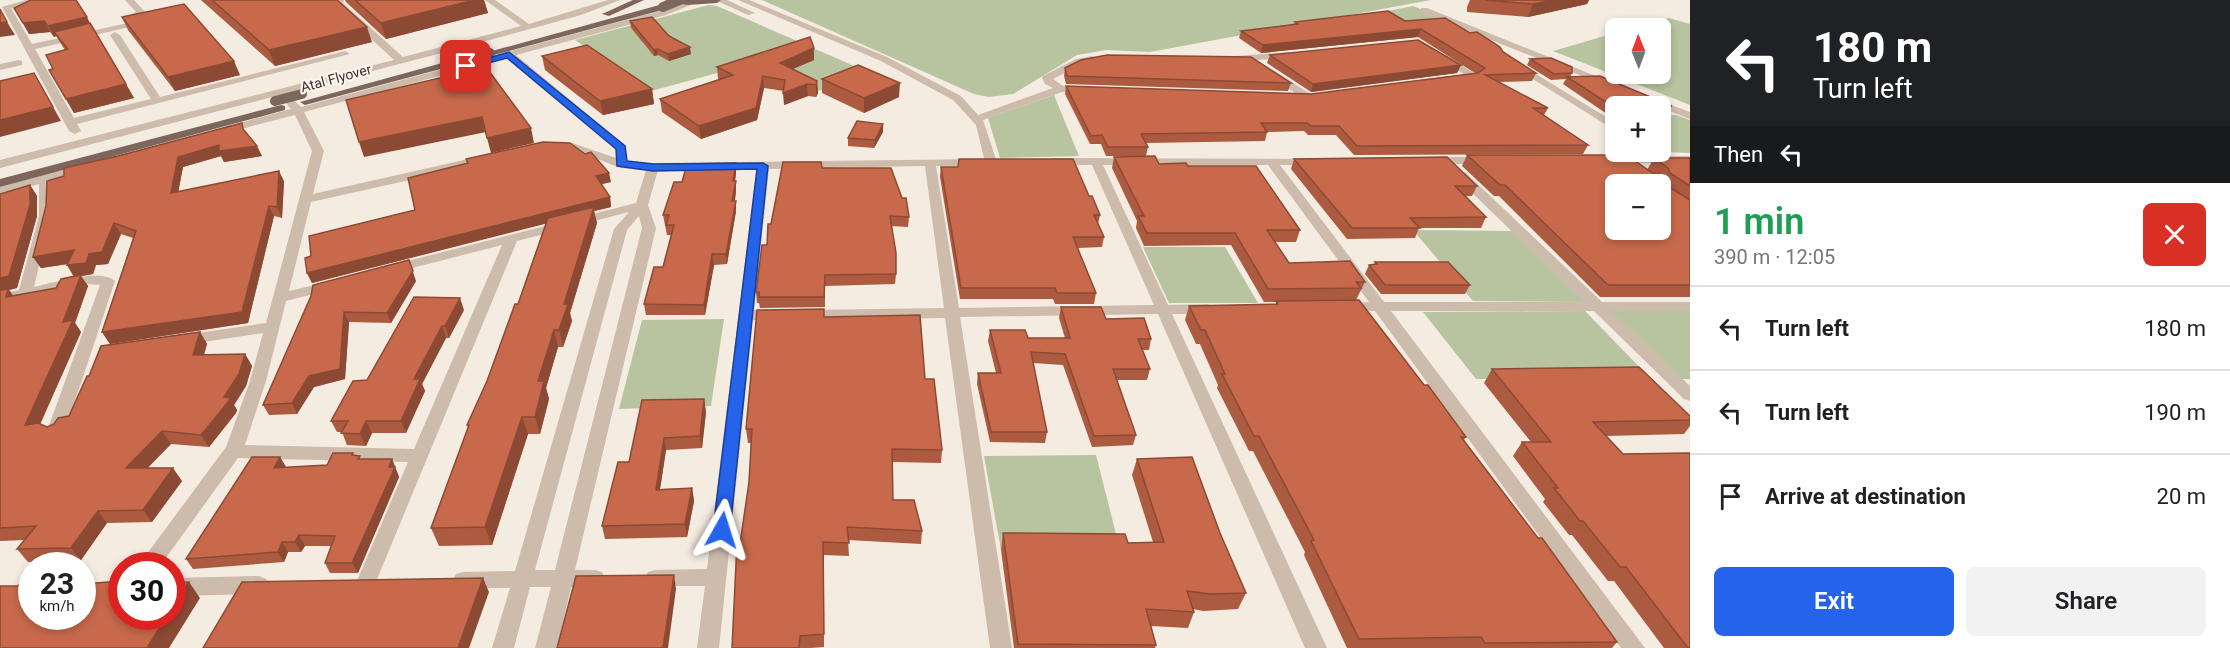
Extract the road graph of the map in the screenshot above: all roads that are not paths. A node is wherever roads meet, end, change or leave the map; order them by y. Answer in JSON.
{"nodes":[{"id":1,"x":37,"y":0,"type":"edge"},
{"id":2,"x":129,"y":0,"type":"edge"},
{"id":3,"x":340,"y":0,"type":"edge"},
{"id":4,"x":489,"y":0,"type":"edge"},
{"id":5,"x":616,"y":0,"type":"edge"},
{"id":6,"x":640,"y":0,"type":"edge"},
{"id":7,"x":668,"y":0,"type":"edge"},
{"id":8,"x":680,"y":0,"type":"edge"},
{"id":9,"x":718,"y":0,"type":"edge"},
{"id":10,"x":742,"y":0,"type":"edge"},
{"id":11,"x":694,"y":2,"type":"junction"},
{"id":12,"x":1424,"y":10,"type":"dead end"},
{"id":13,"x":155,"y":20,"type":"edge"},
{"id":14,"x":528,"y":27,"type":"junction"},
{"id":15,"x":115,"y":35,"type":"dead end"},
{"id":16,"x":28,"y":44,"type":"junction"},
{"id":17,"x":454,"y":47,"type":"junction"},
{"id":18,"x":1437,"y":53,"type":"edge"},
{"id":19,"x":345,"y":54,"type":"edge"},
{"id":20,"x":1300,"y":54,"type":"edge"},
{"id":21,"x":509,"y":55,"type":"junction"},
{"id":22,"x":1101,"y":57,"type":"edge"},
{"id":23,"x":1230,"y":59,"type":"edge"},
{"id":24,"x":1252,"y":59,"type":"junction"},
{"id":25,"x":401,"y":61,"type":"junction"},
{"id":26,"x":487,"y":61,"type":"junction"},
{"id":27,"x":1512,"y":62,"type":"edge"},
{"id":28,"x":19,"y":63,"type":"dead end"},
{"id":29,"x":0,"y":67,"type":"edge"},
{"id":30,"x":911,"y":73,"type":"junction"},
{"id":31,"x":1450,"y":79,"type":"edge"},
{"id":32,"x":1061,"y":88,"type":"junction"},
{"id":33,"x":1623,"y":89,"type":"edge"},
{"id":34,"x":1096,"y":90,"type":"edge"},
{"id":35,"x":281,"y":92,"type":"junction"},
{"id":36,"x":1284,"y":96,"type":"edge"},
{"id":37,"x":1320,"y":96,"type":"edge"},
{"id":38,"x":1308,"y":97,"type":"junction"},
{"id":39,"x":157,"y":102,"type":"junction"},
{"id":40,"x":1671,"y":108,"type":"edge"},
{"id":41,"x":298,"y":110,"type":"junction"},
{"id":42,"x":1690,"y":116,"type":"edge"},
{"id":43,"x":976,"y":119,"type":"junction"},
{"id":44,"x":1605,"y":121,"type":"edge"},
{"id":45,"x":72,"y":122,"type":"junction"},
{"id":46,"x":80,"y":142,"type":"junction"},
{"id":47,"x":545,"y":146,"type":"edge"},
{"id":48,"x":499,"y":156,"type":"edge"},
{"id":49,"x":1493,"y":160,"type":"edge"},
{"id":50,"x":1598,"y":160,"type":"edge"},
{"id":51,"x":1605,"y":160,"type":"edge"},
{"id":52,"x":1671,"y":160,"type":"edge"},
{"id":53,"x":1690,"y":160,"type":"edge"},
{"id":54,"x":1271,"y":161,"type":"junction"},
{"id":55,"x":1329,"y":161,"type":"edge"},
{"id":56,"x":1422,"y":161,"type":"edge"},
{"id":57,"x":1446,"y":161,"type":"junction"},
{"id":58,"x":1038,"y":162,"type":"edge"},
{"id":59,"x":1096,"y":162,"type":"junction"},
{"id":60,"x":1625,"y":162,"type":"edge"},
{"id":61,"x":930,"y":163,"type":"junction"},
{"id":62,"x":0,"y":164,"type":"edge"},
{"id":63,"x":621,"y":164,"type":"junction"},
{"id":64,"x":763,"y":166,"type":"junction"},
{"id":65,"x":653,"y":167,"type":"junction"},
{"id":66,"x":1638,"y":172,"type":"edge"},
{"id":67,"x":0,"y":173,"type":"edge"},
{"id":68,"x":45,"y":178,"type":"junction"},
{"id":69,"x":0,"y":183,"type":"edge"},
{"id":70,"x":0,"y":191,"type":"edge"},
{"id":71,"x":306,"y":199,"type":"junction"},
{"id":72,"x":642,"y":205,"type":"junction"},
{"id":73,"x":511,"y":240,"type":"junction"},
{"id":74,"x":384,"y":272,"type":"edge"},
{"id":75,"x":349,"y":280,"type":"edge"},
{"id":76,"x":25,"y":293,"type":"junction"},
{"id":77,"x":0,"y":298,"type":"edge"},
{"id":78,"x":280,"y":298,"type":"junction"},
{"id":79,"x":1598,"y":306,"type":"junction"},
{"id":80,"x":1690,"y":306,"type":"edge"},
{"id":81,"x":1380,"y":307,"type":"junction"},
{"id":82,"x":1332,"y":308,"type":"edge"},
{"id":83,"x":1224,"y":309,"type":"edge"},
{"id":84,"x":1164,"y":310,"type":"junction"},
{"id":85,"x":951,"y":313,"type":"junction"},
{"id":86,"x":746,"y":315,"type":"junction"},
{"id":87,"x":272,"y":327,"type":"junction"},
{"id":88,"x":166,"y":343,"type":"edge"},
{"id":89,"x":1690,"y":394,"type":"edge"},
{"id":90,"x":56,"y":431,"type":"edge"},
{"id":91,"x":233,"y":451,"type":"junction"},
{"id":92,"x":418,"y":456,"type":"junction"},
{"id":93,"x":158,"y":552,"type":"edge"},
{"id":94,"x":716,"y":577,"type":"junction"},
{"id":95,"x":610,"y":578,"type":"edge"},
{"id":96,"x":634,"y":578,"type":"edge"},
{"id":97,"x":522,"y":579,"type":"junction"},
{"id":98,"x":563,"y":579,"type":"junction"},
{"id":99,"x":444,"y":581,"type":"edge"},
{"id":100,"x":388,"y":582,"type":"edge"},
{"id":101,"x":343,"y":583,"type":"edge"},
{"id":102,"x":366,"y":583,"type":"junction"},
{"id":103,"x":275,"y":585,"type":"edge"},
{"id":104,"x":186,"y":589,"type":"edge"},
{"id":105,"x":502,"y":648,"type":"edge"},
{"id":106,"x":546,"y":648,"type":"edge"},
{"id":107,"x":708,"y":648,"type":"edge"},
{"id":108,"x":1001,"y":648,"type":"edge"},
{"id":109,"x":1316,"y":648,"type":"edge"},
{"id":110,"x":1634,"y":648,"type":"edge"}],
"edges":[{"from":1,"to":16,"type":"street"},
{"from":2,"to":16,"type":"street"},
{"from":3,"to":25,"type":"street"},
{"from":4,"to":14,"type":"street"},
{"from":5,"to":14,"type":"street"},
{"from":6,"to":67,"type":"main road","name":"Atal Flyover","bridge":true},
{"from":7,"to":11,"type":"main road"},
{"from":8,"to":69,"type":"main road","name":"Atal Flyover","bridge":true},
{"from":9,"to":11,"type":"main road"},
{"from":9,"to":30,"type":"street"},
{"from":10,"to":30,"type":"street"},
{"from":11,"to":21,"type":"street"},
{"from":12,"to":33,"type":"street"},
{"from":13,"to":16,"type":"street"},
{"from":14,"to":17,"type":"street"},
{"from":15,"to":39,"type":"street"},
{"from":16,"to":45,"type":"street"},
{"from":17,"to":25,"type":"street"},
{"from":17,"to":26,"type":"street"},
{"from":18,"to":31,"type":"street"},
{"from":19,"to":39,"type":"street"},
{"from":20,"to":24,"type":"street"},
{"from":21,"to":26,"type":"street"},
{"from":21,"to":63,"type":"street"},
{"from":22,"to":32,"type":"street"},
{"from":23,"to":24,"type":"street"},
{"from":24,"to":38,"type":"street"},
{"from":25,"to":35,"type":"street"},
{"from":26,"to":41,"type":"street"},
{"from":27,"to":44,"type":"street"},
{"from":28,"to":29,"type":"street"},
{"from":30,"to":43,"type":"street"},
{"from":32,"to":34,"type":"street"},
{"from":32,"to":43,"type":"street"},
{"from":35,"to":41,"type":"street"},
{"from":35,"to":46,"type":"street"},
{"from":36,"to":38,"type":"street"},
{"from":37,"to":38,"type":"street"},
{"from":39,"to":45,"type":"street"},
{"from":40,"to":42,"type":"street"},
{"from":41,"to":68,"type":"street"},
{"from":41,"to":71,"type":"street"},
{"from":43,"to":61,"type":"street"},
{"from":45,"to":46,"type":"street"},
{"from":46,"to":62,"type":"street"},
{"from":47,"to":63,"type":"street"},
{"from":48,"to":71,"type":"street"},
{"from":49,"to":57,"type":"street"},
{"from":50,"to":51,"type":"street"},
{"from":52,"to":53,"type":"street"},
{"from":54,"to":55,"type":"street"},
{"from":54,"to":59,"type":"street"},
{"from":54,"to":81,"type":"street"},
{"from":56,"to":57,"type":"street"},
{"from":57,"to":79,"type":"street"},
{"from":58,"to":59,"type":"street"},
{"from":59,"to":84,"type":"street"},
{"from":60,"to":66,"type":"street"},
{"from":61,"to":64,"type":"street"},
{"from":61,"to":85,"type":"street"},
{"from":63,"to":65,"type":"street"},
{"from":64,"to":65,"type":"street"},
{"from":64,"to":86,"type":"street"},
{"from":65,"to":72,"type":"street"},
{"from":68,"to":70,"type":"street"},
{"from":68,"to":76,"type":"street"},
{"from":71,"to":78,"type":"street"},
{"from":72,"to":73,"type":"street"},
{"from":72,"to":97,"type":"street"},
{"from":72,"to":98,"type":"street"},
{"from":73,"to":74,"type":"street"},
{"from":73,"to":92,"type":"street"},
{"from":75,"to":78,"type":"street"},
{"from":76,"to":77,"type":"street"},
{"from":76,"to":90,"type":"street"},
{"from":78,"to":87,"type":"street"},
{"from":79,"to":80,"type":"street"},
{"from":79,"to":81,"type":"street"},
{"from":79,"to":89,"type":"street"},
{"from":81,"to":82,"type":"street"},
{"from":81,"to":110,"type":"street"},
{"from":83,"to":84,"type":"street"},
{"from":84,"to":85,"type":"street"},
{"from":84,"to":109,"type":"street"},
{"from":85,"to":86,"type":"street"},
{"from":85,"to":108,"type":"street"},
{"from":86,"to":94,"type":"street"},
{"from":87,"to":88,"type":"street"},
{"from":87,"to":91,"type":"street"},
{"from":91,"to":92,"type":"street"},
{"from":91,"to":93,"type":"street"},
{"from":92,"to":102,"type":"street"},
{"from":94,"to":96,"type":"street"},
{"from":94,"to":107,"type":"street"},
{"from":95,"to":98,"type":"street"},
{"from":97,"to":98,"type":"street"},
{"from":97,"to":99,"type":"street"},
{"from":97,"to":105,"type":"street"},
{"from":98,"to":106,"type":"street"},
{"from":100,"to":102,"type":"street"},
{"from":101,"to":102,"type":"street"},
{"from":103,"to":104,"type":"street"}]}
